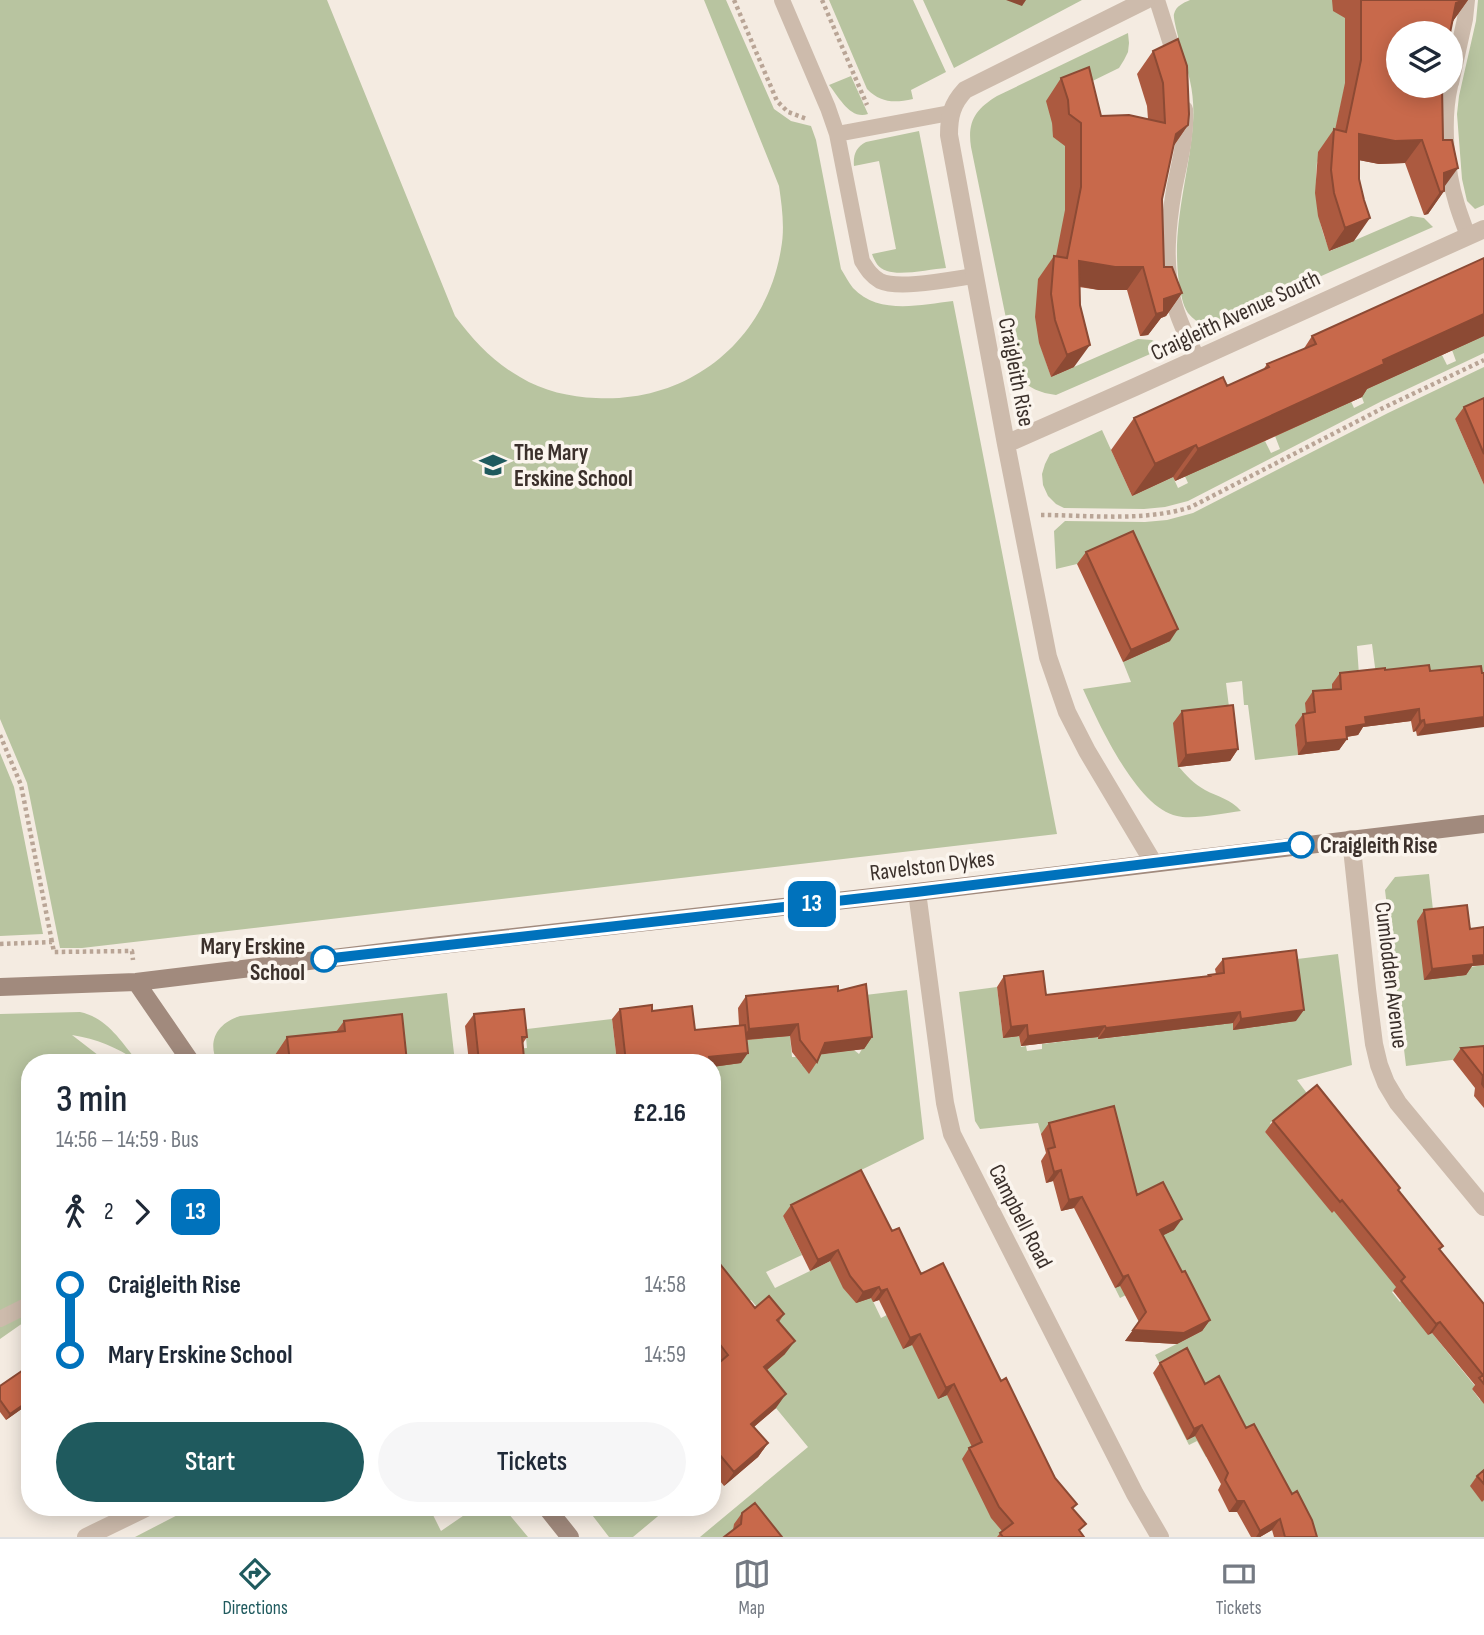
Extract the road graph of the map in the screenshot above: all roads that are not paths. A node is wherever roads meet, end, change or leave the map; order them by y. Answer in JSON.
{"nodes":[{"id":1,"x":782,"y":0,"type":"edge"},
{"id":2,"x":1146,"y":0,"type":"edge"},
{"id":3,"x":1157,"y":0,"type":"edge"},
{"id":4,"x":1467,"y":0,"type":"edge"},
{"id":5,"x":1463,"y":28,"type":"edge"},
{"id":6,"x":1448,"y":98,"type":"edge"},
{"id":7,"x":950,"y":113,"type":"junction"},
{"id":8,"x":838,"y":134,"type":"junction"},
{"id":9,"x":1476,"y":232,"type":"edge"},
{"id":10,"x":974,"y":276,"type":"junction"},
{"id":11,"x":1198,"y":359,"type":"junction"},
{"id":12,"x":1006,"y":444,"type":"junction"},
{"id":13,"x":1484,"y":824,"type":"edge"},
{"id":14,"x":1351,"y":839,"type":"junction"},
{"id":15,"x":1153,"y":862,"type":"junction"},
{"id":16,"x":916,"y":892,"type":"junction"},
{"id":17,"x":136,"y":982,"type":"junction"},
{"id":18,"x":0,"y":987,"type":"edge"},
{"id":19,"x":186,"y":1054,"type":"edge"},
{"id":20,"x":1484,"y":1207,"type":"edge"},
{"id":21,"x":21,"y":1308,"type":"edge"},
{"id":22,"x":0,"y":1319,"type":"edge"},
{"id":23,"x":129,"y":1516,"type":"edge"},
{"id":24,"x":553,"y":1516,"type":"edge"},
{"id":25,"x":86,"y":1537,"type":"edge"},
{"id":26,"x":570,"y":1537,"type":"edge"},
{"id":27,"x":1160,"y":1537,"type":"edge"}],
"edges":[{"from":1,"to":8,"type":"lane"},
{"from":2,"to":7,"type":"street"},
{"from":3,"to":11,"type":"lane"},
{"from":4,"to":5,"type":"lane"},
{"from":6,"to":9,"type":"lane"},
{"from":7,"to":8,"type":"lane"},
{"from":7,"to":10,"type":"street","name":"Craigleith Rise"},
{"from":8,"to":10,"type":"lane"},
{"from":9,"to":11,"type":"street","name":"Craigleith Avenue South"},
{"from":10,"to":12,"type":"street","name":"Craigleith Rise"},
{"from":11,"to":12,"type":"street","name":"Craigleith Avenue South"},
{"from":12,"to":15,"type":"street","name":"Craigleith Rise"},
{"from":13,"to":14,"type":"street","name":"Ravelston Dykes"},
{"from":14,"to":15,"type":"street","name":"Ravelston Dykes"},
{"from":14,"to":20,"type":"street","name":"Cumlodden Avenue"},
{"from":15,"to":16,"type":"street","name":"Ravelston Dykes"},
{"from":16,"to":17,"type":"street","name":"Ravelston Dykes"},
{"from":16,"to":27,"type":"street","name":"Campbell Road"},
{"from":17,"to":18,"type":"street","name":"Ravelston Dykes"},
{"from":17,"to":19,"type":"street"},
{"from":21,"to":22,"type":"lane"},
{"from":23,"to":25,"type":"street"},
{"from":24,"to":26,"type":"street"}]}
